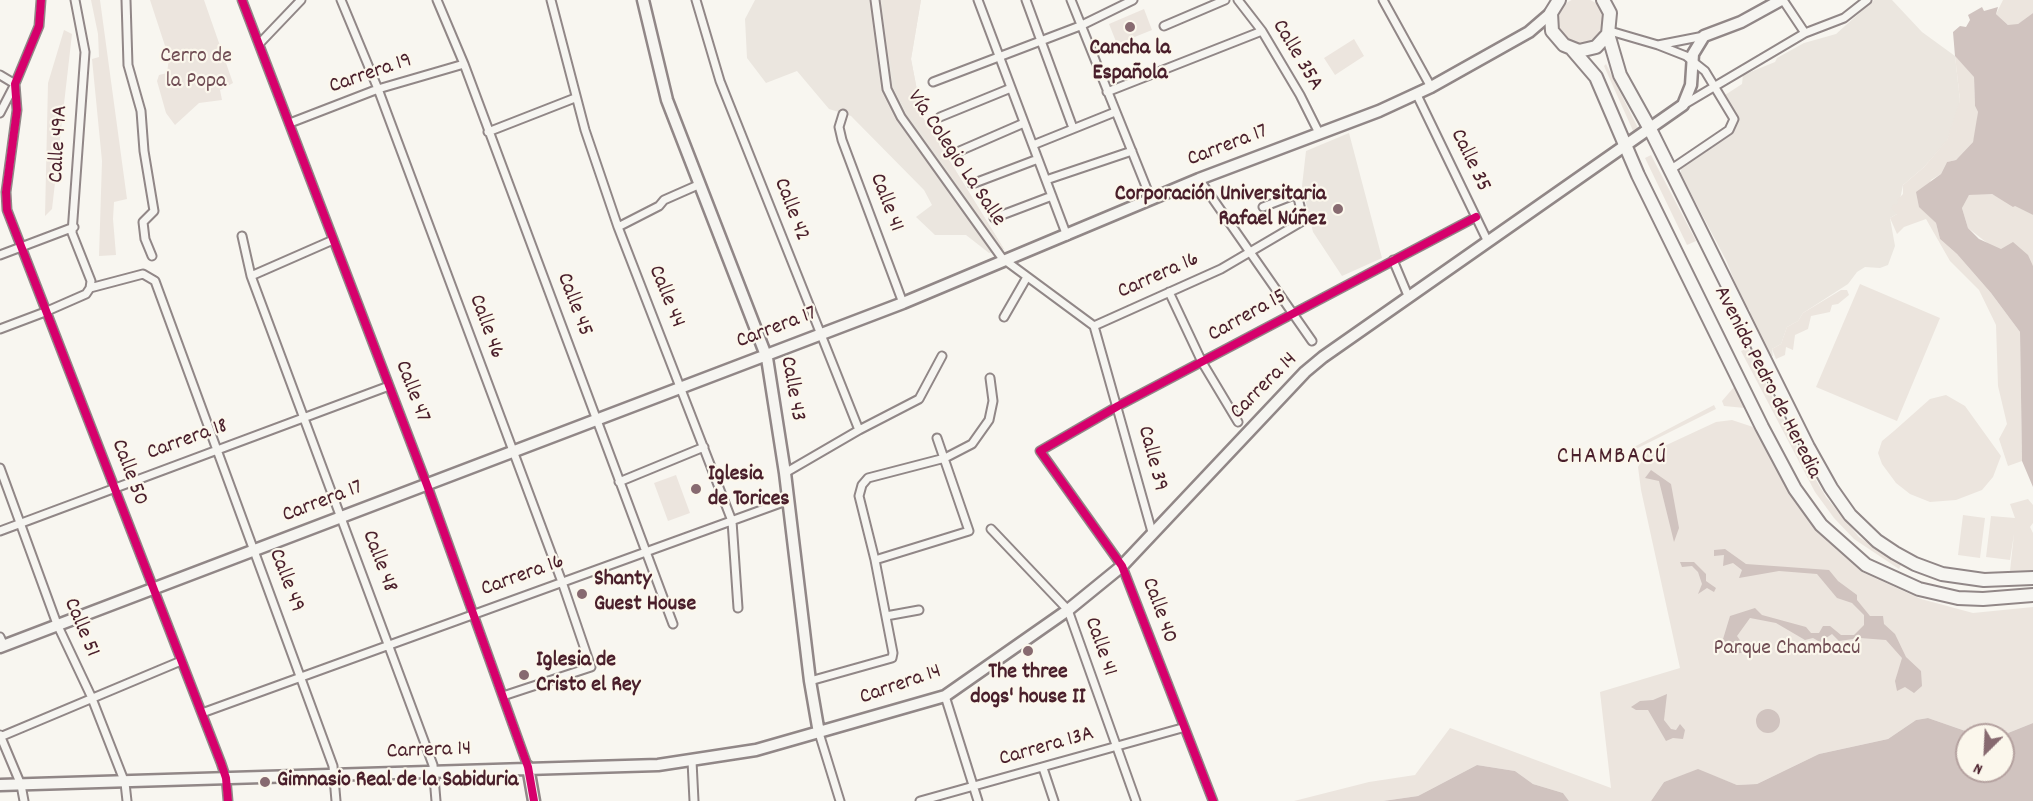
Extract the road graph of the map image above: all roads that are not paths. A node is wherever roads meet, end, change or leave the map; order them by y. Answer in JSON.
{"nodes":[{"id":1,"x":41,"y":0,"type":"edge"},
{"id":2,"x":75,"y":0,"type":"edge"},
{"id":3,"x":126,"y":0,"type":"edge"},
{"id":4,"x":242,"y":0,"type":"edge"},
{"id":5,"x":301,"y":0,"type":"edge"},
{"id":6,"x":341,"y":0,"type":"edge"},
{"id":7,"x":437,"y":0,"type":"edge"},
{"id":8,"x":550,"y":0,"type":"edge"},
{"id":9,"x":644,"y":0,"type":"edge"},
{"id":10,"x":696,"y":0,"type":"edge"},
{"id":11,"x":875,"y":0,"type":"edge"},
{"id":12,"x":978,"y":0,"type":"edge"},
{"id":13,"x":1026,"y":0,"type":"edge"},
{"id":14,"x":1071,"y":0,"type":"edge"},
{"id":15,"x":1132,"y":0,"type":"edge"},
{"id":16,"x":1225,"y":0,"type":"edge"},
{"id":17,"x":1238,"y":0,"type":"edge"},
{"id":18,"x":1383,"y":0,"type":"edge"},
{"id":19,"x":1603,"y":0,"type":"edge"},
{"id":20,"x":1782,"y":0,"type":"edge"},
{"id":21,"x":1867,"y":0,"type":"edge"},
{"id":22,"x":1555,"y":4,"type":"edge"},
{"id":23,"x":1080,"y":26,"type":"junction"},
{"id":24,"x":1164,"y":26,"type":"dead end"},
{"id":25,"x":1262,"y":31,"type":"junction"},
{"id":26,"x":1609,"y":32,"type":"junction"},
{"id":27,"x":1805,"y":33,"type":"junction"},
{"id":28,"x":1704,"y":36,"type":"junction"},
{"id":29,"x":1041,"y":39,"type":"junction"},
{"id":30,"x":259,"y":44,"type":"junction"},
{"id":31,"x":1658,"y":45,"type":"junction"},
{"id":32,"x":1572,"y":49,"type":"junction"},
{"id":33,"x":999,"y":56,"type":"junction"},
{"id":34,"x":1692,"y":60,"type":"junction"},
{"id":35,"x":464,"y":64,"type":"junction"},
{"id":36,"x":0,"y":75,"type":"edge"},
{"id":37,"x":933,"y":82,"type":"dead end"},
{"id":38,"x":15,"y":84,"type":"junction"},
{"id":39,"x":1715,"y":84,"type":"junction"},
{"id":40,"x":1431,"y":87,"type":"junction"},
{"id":41,"x":1011,"y":88,"type":"junction"},
{"id":42,"x":378,"y":89,"type":"junction"},
{"id":43,"x":1107,"y":92,"type":"junction"},
{"id":44,"x":1417,"y":95,"type":"junction"},
{"id":45,"x":575,"y":98,"type":"junction"},
{"id":46,"x":1683,"y":105,"type":"junction"},
{"id":47,"x":1115,"y":112,"type":"junction"},
{"id":48,"x":0,"y":113,"type":"edge"},
{"id":49,"x":843,"y":114,"type":"dead end"},
{"id":50,"x":940,"y":117,"type":"dead end"},
{"id":51,"x":290,"y":123,"type":"junction"},
{"id":52,"x":1024,"y":123,"type":"junction"},
{"id":53,"x":1073,"y":128,"type":"junction"},
{"id":54,"x":1650,"y":129,"type":"junction"},
{"id":55,"x":488,"y":132,"type":"junction"},
{"id":56,"x":1319,"y":134,"type":"junction"},
{"id":57,"x":1033,"y":145,"type":"junction"},
{"id":58,"x":1625,"y":146,"type":"junction"},
{"id":59,"x":1132,"y":151,"type":"junction"},
{"id":60,"x":955,"y":153,"type":"dead end"},
{"id":61,"x":1038,"y":159,"type":"junction"},
{"id":62,"x":1670,"y":170,"type":"junction"},
{"id":63,"x":1198,"y":179,"type":"junction"},
{"id":64,"x":1046,"y":180,"type":"junction"},
{"id":65,"x":972,"y":184,"type":"dead end"},
{"id":66,"x":698,"y":185,"type":"junction"},
{"id":67,"x":1052,"y":196,"type":"junction"},
{"id":68,"x":1150,"y":199,"type":"junction"},
{"id":69,"x":1263,"y":207,"type":"dead end"},
{"id":70,"x":4,"y":212,"type":"edge"},
{"id":71,"x":1476,"y":217,"type":"junction"},
{"id":72,"x":994,"y":218,"type":"dead end"},
{"id":73,"x":74,"y":227,"type":"junction"},
{"id":74,"x":618,"y":227,"type":"junction"},
{"id":75,"x":242,"y":236,"type":"dead end"},
{"id":76,"x":1067,"y":236,"type":"junction"},
{"id":77,"x":333,"y":240,"type":"junction"},
{"id":78,"x":1488,"y":242,"type":"junction"},
{"id":79,"x":20,"y":247,"type":"junction"},
{"id":80,"x":1250,"y":253,"type":"junction"},
{"id":81,"x":0,"y":255,"type":"edge"},
{"id":82,"x":152,"y":256,"type":"dead end"},
{"id":83,"x":1393,"y":260,"type":"junction"},
{"id":84,"x":1007,"y":262,"type":"junction"},
{"id":85,"x":251,"y":276,"type":"junction"},
{"id":86,"x":1027,"y":277,"type":"junction"},
{"id":87,"x":90,"y":288,"type":"junction"},
{"id":88,"x":1169,"y":292,"type":"junction"},
{"id":89,"x":1409,"y":297,"type":"junction"},
{"id":90,"x":903,"y":303,"type":"junction"},
{"id":91,"x":45,"y":312,"type":"junction"},
{"id":92,"x":1292,"y":313,"type":"junction"},
{"id":93,"x":1004,"y":317,"type":"dead end"},
{"id":94,"x":1094,"y":326,"type":"junction"},
{"id":95,"x":0,"y":329,"type":"edge"},
{"id":96,"x":819,"y":334,"type":"junction"},
{"id":97,"x":1312,"y":341,"type":"dead end"},
{"id":98,"x":766,"y":354,"type":"junction"},
{"id":99,"x":942,"y":356,"type":"dead end"},
{"id":100,"x":1202,"y":362,"type":"junction"},
{"id":101,"x":990,"y":378,"type":"dead end"},
{"id":102,"x":390,"y":386,"type":"junction"},
{"id":103,"x":681,"y":387,"type":"junction"},
{"id":104,"x":1118,"y":406,"type":"junction"},
{"id":105,"x":305,"y":417,"type":"junction"},
{"id":106,"x":597,"y":419,"type":"junction"},
{"id":107,"x":1238,"y":423,"type":"dead end"},
{"id":108,"x":859,"y":430,"type":"junction"},
{"id":109,"x":937,"y":438,"type":"dead end"},
{"id":110,"x":704,"y":447,"type":"junction"},
{"id":111,"x":215,"y":449,"type":"junction"},
{"id":112,"x":1040,"y":451,"type":"joint"},
{"id":113,"x":512,"y":452,"type":"junction"},
{"id":114,"x":945,"y":458,"type":"junction"},
{"id":115,"x":0,"y":468,"type":"edge"},
{"id":116,"x":785,"y":473,"type":"junction"},
{"id":117,"x":619,"y":482,"type":"junction"},
{"id":118,"x":427,"y":485,"type":"junction"},
{"id":119,"x":115,"y":488,"type":"junction"},
{"id":120,"x":789,"y":500,"type":"junction"},
{"id":121,"x":341,"y":517,"type":"junction"},
{"id":122,"x":732,"y":520,"type":"junction"},
{"id":123,"x":21,"y":524,"type":"junction"},
{"id":124,"x":991,"y":529,"type":"dead end"},
{"id":125,"x":0,"y":531,"type":"edge"},
{"id":126,"x":1152,"y":532,"type":"junction"},
{"id":127,"x":254,"y":551,"type":"junction"},
{"id":128,"x":645,"y":552,"type":"junction"},
{"id":129,"x":875,"y":560,"type":"junction"},
{"id":130,"x":1122,"y":566,"type":"junction"},
{"id":131,"x":2032,"y":579,"type":"edge"},
{"id":132,"x":562,"y":582,"type":"junction"},
{"id":133,"x":153,"y":588,"type":"junction"},
{"id":134,"x":2033,"y":595,"type":"edge"},
{"id":135,"x":738,"y":608,"type":"dead end"},
{"id":136,"x":919,"y":610,"type":"dead end"},
{"id":137,"x":1068,"y":610,"type":"junction"},
{"id":138,"x":473,"y":614,"type":"junction"},
{"id":139,"x":886,"y":616,"type":"junction"},
{"id":140,"x":57,"y":624,"type":"junction"},
{"id":141,"x":673,"y":624,"type":"dead end"},
{"id":142,"x":1,"y":643,"type":"edge"},
{"id":143,"x":390,"y":645,"type":"junction"},
{"id":144,"x":181,"y":661,"type":"junction"},
{"id":145,"x":302,"y":677,"type":"junction"},
{"id":146,"x":810,"y":681,"type":"junction"},
{"id":147,"x":91,"y":696,"type":"junction"},
{"id":148,"x":503,"y":696,"type":"junction"},
{"id":149,"x":945,"y":696,"type":"junction"},
{"id":150,"x":202,"y":713,"type":"junction"},
{"id":151,"x":1182,"y":728,"type":"junction"},
{"id":152,"x":819,"y":733,"type":"junction"},
{"id":153,"x":0,"y":736,"type":"edge"},
{"id":154,"x":1116,"y":747,"type":"junction"},
{"id":155,"x":693,"y":761,"type":"junction"},
{"id":156,"x":528,"y":767,"type":"junction"},
{"id":157,"x":1043,"y":768,"type":"junction"},
{"id":158,"x":435,"y":772,"type":"junction"},
{"id":159,"x":335,"y":775,"type":"junction"},
{"id":160,"x":226,"y":778,"type":"junction"},
{"id":161,"x":125,"y":783,"type":"junction"},
{"id":162,"x":21,"y":785,"type":"junction"},
{"id":163,"x":0,"y":786,"type":"edge"},
{"id":164,"x":973,"y":786,"type":"junction"},
{"id":165,"x":24,"y":801,"type":"edge"},
{"id":166,"x":127,"y":801,"type":"edge"},
{"id":167,"x":228,"y":801,"type":"edge"},
{"id":168,"x":336,"y":801,"type":"edge"},
{"id":169,"x":436,"y":801,"type":"edge"},
{"id":170,"x":534,"y":801,"type":"edge"},
{"id":171,"x":694,"y":801,"type":"edge"},
{"id":172,"x":840,"y":801,"type":"edge"},
{"id":173,"x":920,"y":801,"type":"edge"},
{"id":174,"x":978,"y":801,"type":"edge"},
{"id":175,"x":1054,"y":801,"type":"edge"},
{"id":176,"x":1136,"y":801,"type":"edge"},
{"id":177,"x":1213,"y":801,"type":"edge"}],
"edges":[{"from":1,"to":38,"type":"street"},
{"from":2,"to":73,"type":"street","name":"Calle 49A"},
{"from":3,"to":82,"type":"street"},
{"from":4,"to":30,"type":"street","name":"Calle 47"},
{"from":5,"to":30,"type":"street"},
{"from":6,"to":42,"type":"street","name":"Calle 46"},
{"from":7,"to":35,"type":"street","name":"Calle 45"},
{"from":8,"to":45,"type":"street","name":"Calle 44"},
{"from":9,"to":66,"type":"main road","name":"Calle 43"},
{"from":10,"to":96,"type":"street","name":"Calle 42"},
{"from":11,"to":84,"type":"street","name":"Vía Colegio La Salle"},
{"from":12,"to":33,"type":"street"},
{"from":13,"to":29,"type":"street"},
{"from":14,"to":23,"type":"street"},
{"from":15,"to":23,"type":"street"},
{"from":16,"to":24,"type":"street"},
{"from":17,"to":25,"type":"street","name":"Calle 35A"},
{"from":18,"to":40,"type":"street"},
{"from":19,"to":26,"type":"highway","name":"Avenida Pedro de Heredia"},
{"from":20,"to":27,"type":"street"},
{"from":20,"to":28,"type":"main road"},
{"from":21,"to":27,"type":"street"},
{"from":22,"to":32,"type":"highway","name":"Avenida Pedro de Heredia"},
{"from":22,"to":40,"type":"main road","name":"Carrera 17"},
{"from":23,"to":29,"type":"street"},
{"from":23,"to":43,"type":"street"},
{"from":25,"to":43,"type":"street"},
{"from":25,"to":56,"type":"street","name":"Calle 35A"},
{"from":26,"to":31,"type":"street"},
{"from":26,"to":32,"type":"highway"},
{"from":26,"to":54,"type":"highway","name":"Avenida Pedro de Heredia"},
{"from":27,"to":39,"type":"street"},
{"from":28,"to":31,"type":"street"},
{"from":28,"to":34,"type":"main road"},
{"from":29,"to":33,"type":"street"},
{"from":29,"to":53,"type":"street"},
{"from":30,"to":51,"type":"street","name":"Calle 47"},
{"from":31,"to":34,"type":"street"},
{"from":32,"to":58,"type":"highway","name":"Avenida Pedro de Heredia"},
{"from":33,"to":37,"type":"street"},
{"from":33,"to":41,"type":"street"},
{"from":34,"to":39,"type":"street"},
{"from":34,"to":46,"type":"main road"},
{"from":35,"to":42,"type":"street","name":"Carrera 19"},
{"from":35,"to":55,"type":"street","name":"Calle 45"},
{"from":36,"to":38,"type":"street"},
{"from":38,"to":48,"type":"street"},
{"from":38,"to":70,"type":"street","name":"Calle 50"},
{"from":39,"to":46,"type":"street"},
{"from":39,"to":62,"type":"street"},
{"from":40,"to":44,"type":"main road","name":"Carrera 17"},
{"from":41,"to":50,"type":"street"},
{"from":41,"to":52,"type":"street"},
{"from":42,"to":51,"type":"street","name":"Carrera 19"},
{"from":42,"to":113,"type":"street","name":"Calle 46"},
{"from":43,"to":47,"type":"street"},
{"from":44,"to":56,"type":"main road","name":"Carrera 17"},
{"from":44,"to":71,"type":"street","name":"Calle 35"},
{"from":45,"to":55,"type":"street"},
{"from":45,"to":74,"type":"street","name":"Calle 44"},
{"from":46,"to":54,"type":"main road","name":"Carrera 14"},
{"from":47,"to":53,"type":"street"},
{"from":47,"to":59,"type":"street"},
{"from":49,"to":90,"type":"street","name":"Calle 41"},
{"from":51,"to":77,"type":"street","name":"Calle 47"},
{"from":52,"to":57,"type":"street"},
{"from":52,"to":60,"type":"street"},
{"from":53,"to":57,"type":"street"},
{"from":54,"to":58,"type":"main road","name":"Carrera 14"},
{"from":54,"to":62,"type":"highway","name":"Avenida Pedro de Heredia"},
{"from":55,"to":106,"type":"street","name":"Calle 45"},
{"from":56,"to":63,"type":"main road","name":"Carrera 17"},
{"from":57,"to":61,"type":"street"},
{"from":58,"to":78,"type":"main road","name":"Carrera 14"},
{"from":58,"to":134,"type":"highway","name":"Avenida Pedro de Heredia"},
{"from":59,"to":64,"type":"street"},
{"from":59,"to":68,"type":"street"},
{"from":61,"to":64,"type":"street"},
{"from":61,"to":65,"type":"street"},
{"from":62,"to":131,"type":"highway","name":"Avenida Pedro de Heredia"},
{"from":63,"to":68,"type":"main road","name":"Carrera 17"},
{"from":63,"to":80,"type":"street"},
{"from":64,"to":67,"type":"street"},
{"from":66,"to":74,"type":"street"},
{"from":66,"to":98,"type":"main road","name":"Calle 43"},
{"from":67,"to":72,"type":"street"},
{"from":67,"to":76,"type":"street"},
{"from":68,"to":76,"type":"main road","name":"Carrera 17"},
{"from":69,"to":80,"type":"street","name":"Carrera 16"},
{"from":70,"to":79,"type":"street","name":"Calle 50"},
{"from":71,"to":78,"type":"street","name":"Calle 35"},
{"from":71,"to":83,"type":"street","name":"Carrera 15"},
{"from":73,"to":79,"type":"street"},
{"from":73,"to":87,"type":"street","name":"Calle 49A"},
{"from":74,"to":103,"type":"street","name":"Calle 44"},
{"from":75,"to":85,"type":"street","name":"Calle 48"},
{"from":76,"to":84,"type":"main road","name":"Carrera 17"},
{"from":77,"to":85,"type":"street"},
{"from":77,"to":102,"type":"street","name":"Calle 47"},
{"from":78,"to":89,"type":"main road","name":"Carrera 14"},
{"from":79,"to":81,"type":"street"},
{"from":79,"to":91,"type":"street","name":"Calle 50"},
{"from":80,"to":88,"type":"street","name":"Carrera 16"},
{"from":80,"to":92,"type":"street"},
{"from":83,"to":89,"type":"street"},
{"from":83,"to":92,"type":"street","name":"Carrera 15"},
{"from":84,"to":86,"type":"street"},
{"from":84,"to":90,"type":"main road","name":"Carrera 17"},
{"from":85,"to":105,"type":"street","name":"Calle 48"},
{"from":86,"to":93,"type":"street"},
{"from":86,"to":94,"type":"street"},
{"from":87,"to":91,"type":"street"},
{"from":87,"to":111,"type":"street","name":"Calle 49"},
{"from":88,"to":94,"type":"street","name":"Carrera 16"},
{"from":88,"to":100,"type":"street"},
{"from":89,"to":126,"type":"main road","name":"Carrera 14"},
{"from":90,"to":96,"type":"main road","name":"Carrera 17"},
{"from":91,"to":95,"type":"street"},
{"from":91,"to":119,"type":"street","name":"Calle 50"},
{"from":92,"to":97,"type":"street"},
{"from":92,"to":100,"type":"street","name":"Carrera 15"},
{"from":94,"to":104,"type":"street","name":"Calle 39"},
{"from":96,"to":98,"type":"main road","name":"Carrera 17"},
{"from":96,"to":108,"type":"street","name":"Calle 42"},
{"from":98,"to":103,"type":"main road","name":"Carrera 17"},
{"from":98,"to":116,"type":"main road","name":"Calle 43"},
{"from":99,"to":108,"type":"street"},
{"from":100,"to":104,"type":"street","name":"Carrera 15"},
{"from":100,"to":107,"type":"street"},
{"from":101,"to":114,"type":"street"},
{"from":102,"to":105,"type":"street","name":"Carrera 18"},
{"from":102,"to":118,"type":"street","name":"Calle 47"},
{"from":103,"to":106,"type":"main road","name":"Carrera 17"},
{"from":103,"to":110,"type":"street","name":"Calle 44"},
{"from":104,"to":112,"type":"street","name":"Carrera 15"},
{"from":104,"to":126,"type":"street","name":"Calle 39"},
{"from":105,"to":111,"type":"street","name":"Carrera 18"},
{"from":105,"to":121,"type":"street","name":"Calle 48"},
{"from":106,"to":113,"type":"main road","name":"Carrera 17"},
{"from":106,"to":117,"type":"street","name":"Calle 45"},
{"from":108,"to":116,"type":"street"},
{"from":109,"to":114,"type":"street"},
{"from":110,"to":117,"type":"street"},
{"from":110,"to":122,"type":"street","name":"Calle 44"},
{"from":111,"to":119,"type":"street","name":"Carrera 18"},
{"from":111,"to":127,"type":"street","name":"Calle 49"},
{"from":112,"to":130,"type":"street","name":"Calle 40"},
{"from":113,"to":118,"type":"main road","name":"Carrera 17"},
{"from":113,"to":132,"type":"street","name":"Calle 46"},
{"from":114,"to":129,"type":"street"},
{"from":114,"to":129,"type":"street"},
{"from":115,"to":123,"type":"street","name":"Calle 51"},
{"from":116,"to":120,"type":"main road","name":"Calle 43"},
{"from":117,"to":128,"type":"street","name":"Calle 45"},
{"from":118,"to":121,"type":"main road","name":"Carrera 17"},
{"from":118,"to":138,"type":"street","name":"Calle 47"},
{"from":119,"to":123,"type":"street","name":"Carrera 18"},
{"from":119,"to":133,"type":"street","name":"Calle 50"},
{"from":120,"to":122,"type":"street","name":"Carrera 16"},
{"from":120,"to":146,"type":"main road","name":"Calle 43"},
{"from":121,"to":127,"type":"main road","name":"Carrera 17"},
{"from":121,"to":143,"type":"street","name":"Calle 48"},
{"from":122,"to":128,"type":"street","name":"Carrera 16"},
{"from":122,"to":135,"type":"street","name":"Calle 44"},
{"from":123,"to":125,"type":"street","name":"Carrera 18"},
{"from":123,"to":140,"type":"street","name":"Calle 51"},
{"from":124,"to":137,"type":"street","name":"Calle 41"},
{"from":126,"to":130,"type":"main road","name":"Carrera 14"},
{"from":127,"to":133,"type":"main road","name":"Carrera 17"},
{"from":127,"to":145,"type":"street","name":"Calle 49"},
{"from":128,"to":132,"type":"street","name":"Carrera 16"},
{"from":128,"to":141,"type":"street","name":"Calle 45"},
{"from":129,"to":139,"type":"street"},
{"from":130,"to":137,"type":"main road","name":"Carrera 14"},
{"from":130,"to":151,"type":"street","name":"Calle 40"},
{"from":132,"to":138,"type":"street","name":"Carrera 16"},
{"from":132,"to":148,"type":"street","name":"Calle 46"},
{"from":133,"to":140,"type":"main road","name":"Carrera 17"},
{"from":133,"to":144,"type":"street","name":"Calle 50"},
{"from":136,"to":139,"type":"street"},
{"from":137,"to":149,"type":"main road","name":"Carrera 14"},
{"from":137,"to":154,"type":"street","name":"Calle 41"},
{"from":138,"to":143,"type":"street","name":"Carrera 16"},
{"from":138,"to":148,"type":"street","name":"Calle 47"},
{"from":139,"to":146,"type":"street"},
{"from":140,"to":142,"type":"main road","name":"Carrera 17"},
{"from":140,"to":147,"type":"street","name":"Calle 51"},
{"from":143,"to":145,"type":"street","name":"Carrera 16"},
{"from":143,"to":158,"type":"street","name":"Calle 48"},
{"from":144,"to":147,"type":"street"},
{"from":144,"to":150,"type":"street","name":"Calle 50"},
{"from":145,"to":150,"type":"street","name":"Carrera 16"},
{"from":145,"to":159,"type":"street","name":"Calle 49"},
{"from":146,"to":152,"type":"main road","name":"Calle 43"},
{"from":147,"to":153,"type":"street"},
{"from":147,"to":161,"type":"street","name":"Calle 51"},
{"from":148,"to":156,"type":"street","name":"Calle 47"},
{"from":149,"to":152,"type":"main road","name":"Carrera 14"},
{"from":149,"to":164,"type":"street"},
{"from":150,"to":160,"type":"street","name":"Calle 50"},
{"from":151,"to":154,"type":"street","name":"Carrera 13A"},
{"from":151,"to":177,"type":"street","name":"Calle 40"},
{"from":152,"to":155,"type":"main road","name":"Carrera 14"},
{"from":152,"to":172,"type":"street","name":"Calle 43"},
{"from":153,"to":162,"type":"street"},
{"from":154,"to":157,"type":"street","name":"Carrera 13A"},
{"from":154,"to":176,"type":"street","name":"Calle 41"},
{"from":155,"to":156,"type":"main road","name":"Carrera 14"},
{"from":155,"to":171,"type":"street"},
{"from":156,"to":158,"type":"main road","name":"Carrera 14"},
{"from":156,"to":170,"type":"main road","name":"Calle 47"},
{"from":157,"to":164,"type":"street","name":"Carrera 13A"},
{"from":157,"to":175,"type":"street"},
{"from":158,"to":159,"type":"main road","name":"Carrera 14"},
{"from":158,"to":169,"type":"street","name":"Calle 48"},
{"from":159,"to":160,"type":"main road","name":"Carrera 14"},
{"from":159,"to":168,"type":"street","name":"Calle 49"},
{"from":160,"to":161,"type":"main road","name":"Carrera 14"},
{"from":160,"to":167,"type":"street","name":"Calle 50"},
{"from":161,"to":162,"type":"main road","name":"Carrera 14"},
{"from":161,"to":166,"type":"street","name":"Calle 51"},
{"from":162,"to":163,"type":"main road","name":"Carrera 14"},
{"from":162,"to":165,"type":"street"},
{"from":164,"to":173,"type":"street","name":"Carrera 13A"},
{"from":164,"to":174,"type":"street"}]}
